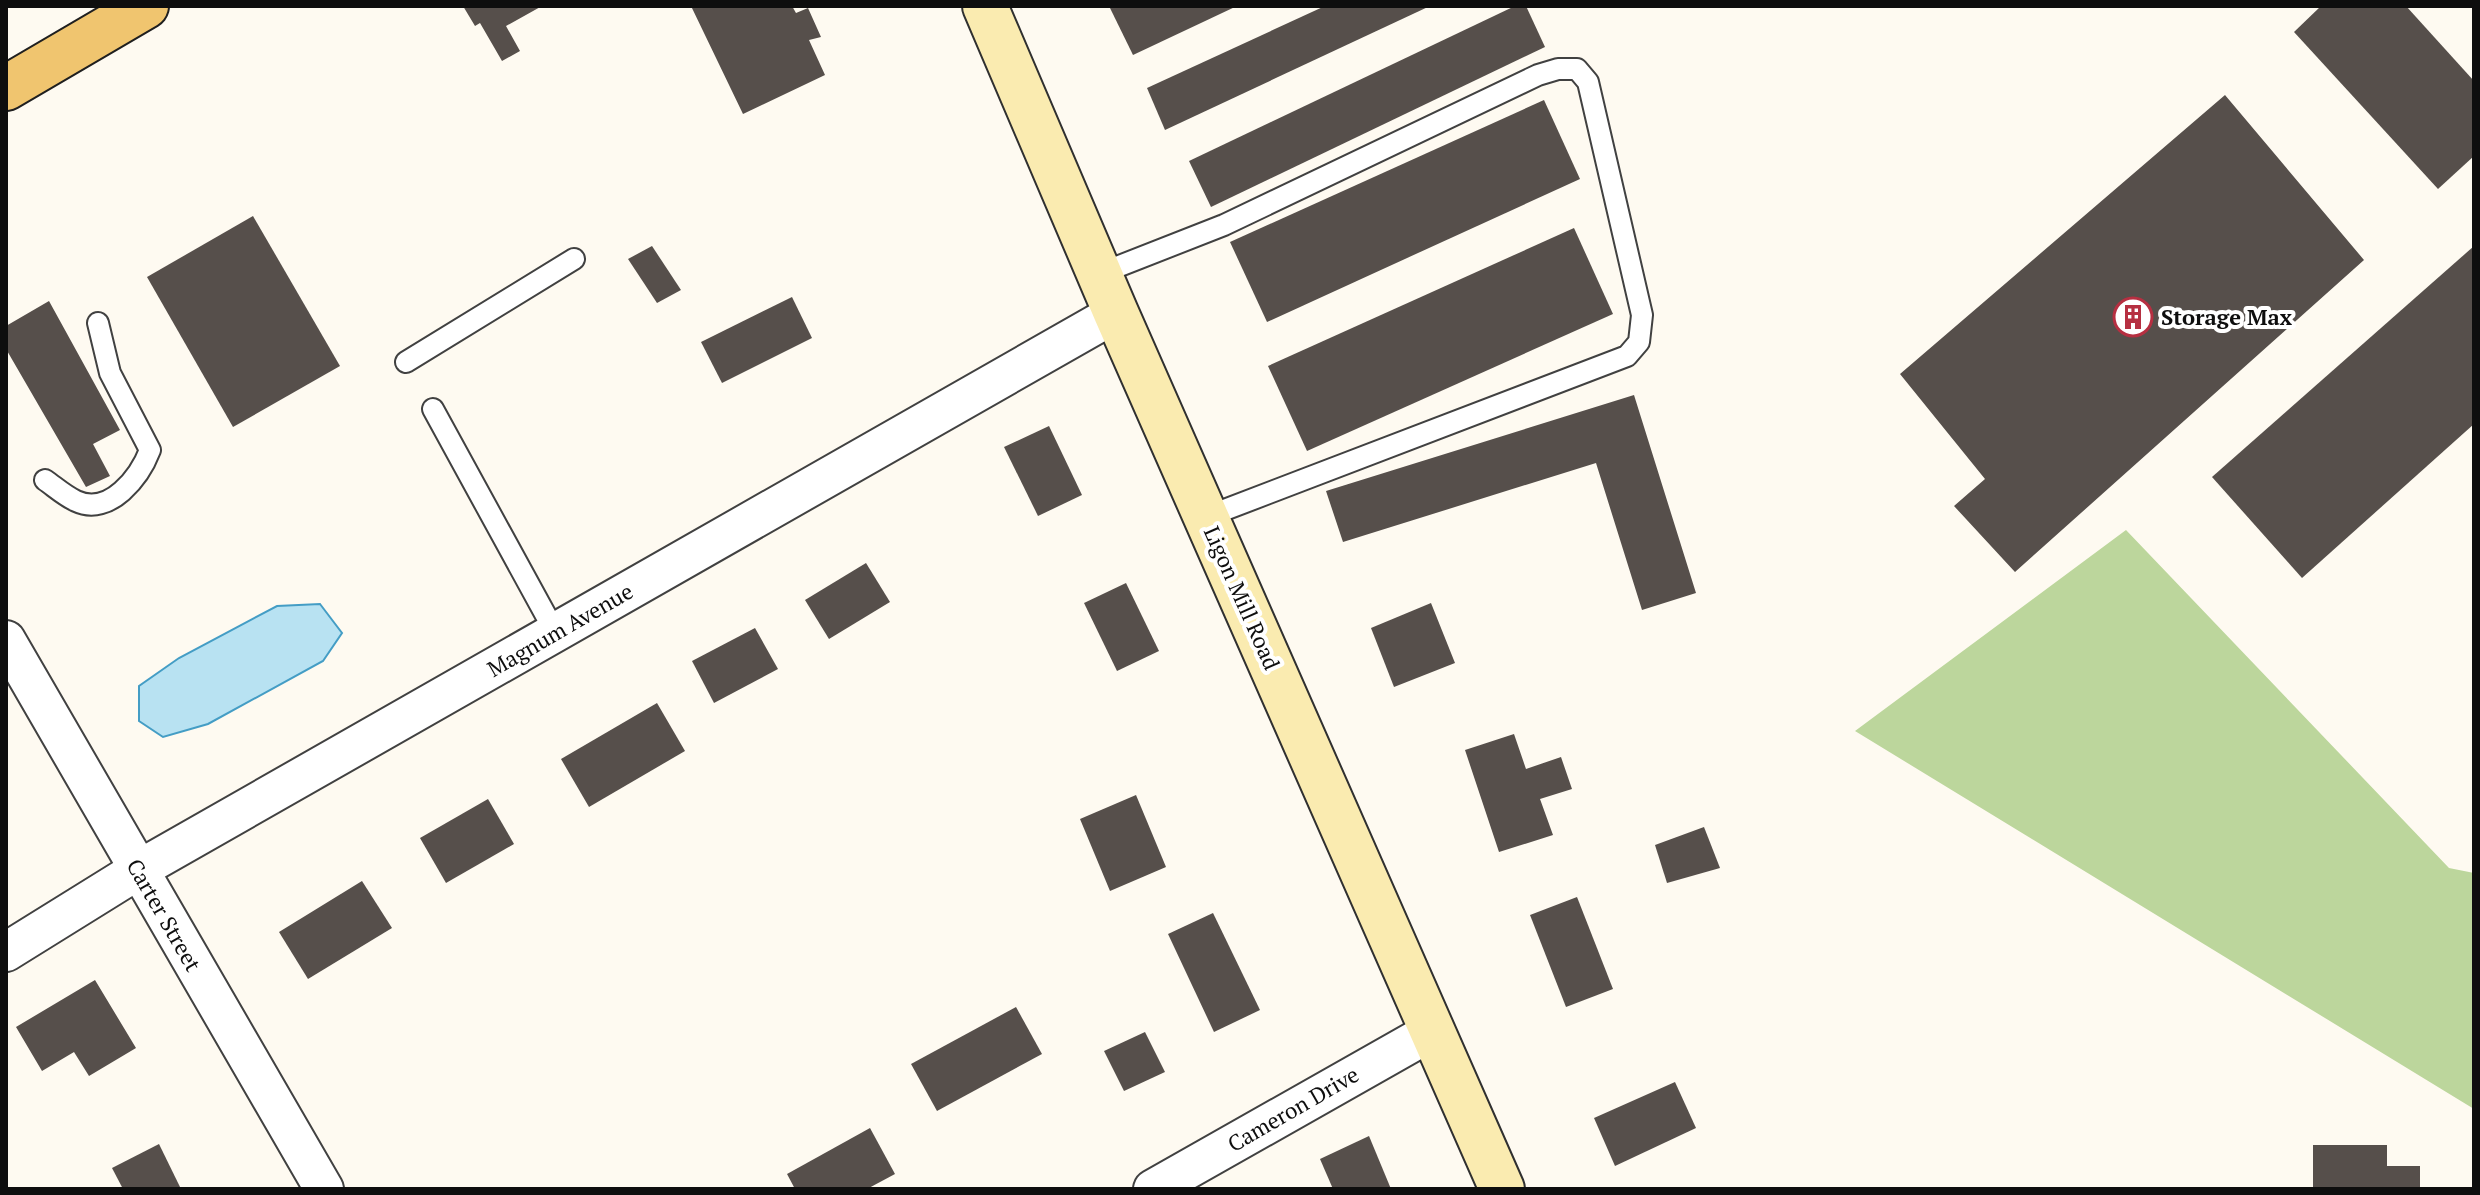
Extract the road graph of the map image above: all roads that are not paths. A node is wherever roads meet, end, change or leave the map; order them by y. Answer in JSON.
{"nodes":[{"id":1,"x":146,"y":6,"type":"edge"},
{"id":2,"x":985,"y":6,"type":"edge"},
{"id":3,"x":6,"y":88,"type":"edge"},
{"id":4,"x":574,"y":259,"type":"dead end"},
{"id":5,"x":1108,"y":294,"type":"junction"},
{"id":6,"x":98,"y":323,"type":"dead end"},
{"id":7,"x":406,"y":362,"type":"dead end"},
{"id":8,"x":433,"y":409,"type":"dead end"},
{"id":9,"x":45,"y":480,"type":"dead end"},
{"id":10,"x":1206,"y":517,"type":"junction"},
{"id":11,"x":555,"y":632,"type":"junction"},
{"id":12,"x":6,"y":640,"type":"edge"},
{"id":13,"x":138,"y":870,"type":"junction"},
{"id":14,"x":6,"y":952,"type":"edge"},
{"id":15,"x":1434,"y":1030,"type":"junction"},
{"id":16,"x":324,"y":1189,"type":"edge"},
{"id":17,"x":1153,"y":1189,"type":"edge"},
{"id":18,"x":1502,"y":1189,"type":"edge"}],
"edges":[{"from":1,"to":3,"type":"main road"},
{"from":2,"to":5,"type":"main road","name":"Ligon Mill Road"},
{"from":4,"to":7,"type":"lane"},
{"from":5,"to":10,"type":"main road","name":"Ligon Mill Road"},
{"from":5,"to":10,"type":"lane"},
{"from":5,"to":11,"type":"street","name":"Magnum Avenue"},
{"from":6,"to":9,"type":"lane"},
{"from":8,"to":11,"type":"lane"},
{"from":10,"to":15,"type":"main road","name":"Ligon Mill Road"},
{"from":11,"to":13,"type":"street","name":"Magnum Avenue"},
{"from":12,"to":13,"type":"street","name":"Carter Street"},
{"from":13,"to":14,"type":"street","name":"Magnum Avenue"},
{"from":13,"to":16,"type":"street","name":"Carter Street"},
{"from":15,"to":17,"type":"street","name":"Cameron Drive"},
{"from":15,"to":18,"type":"main road","name":"Ligon Mill Road"}]}
